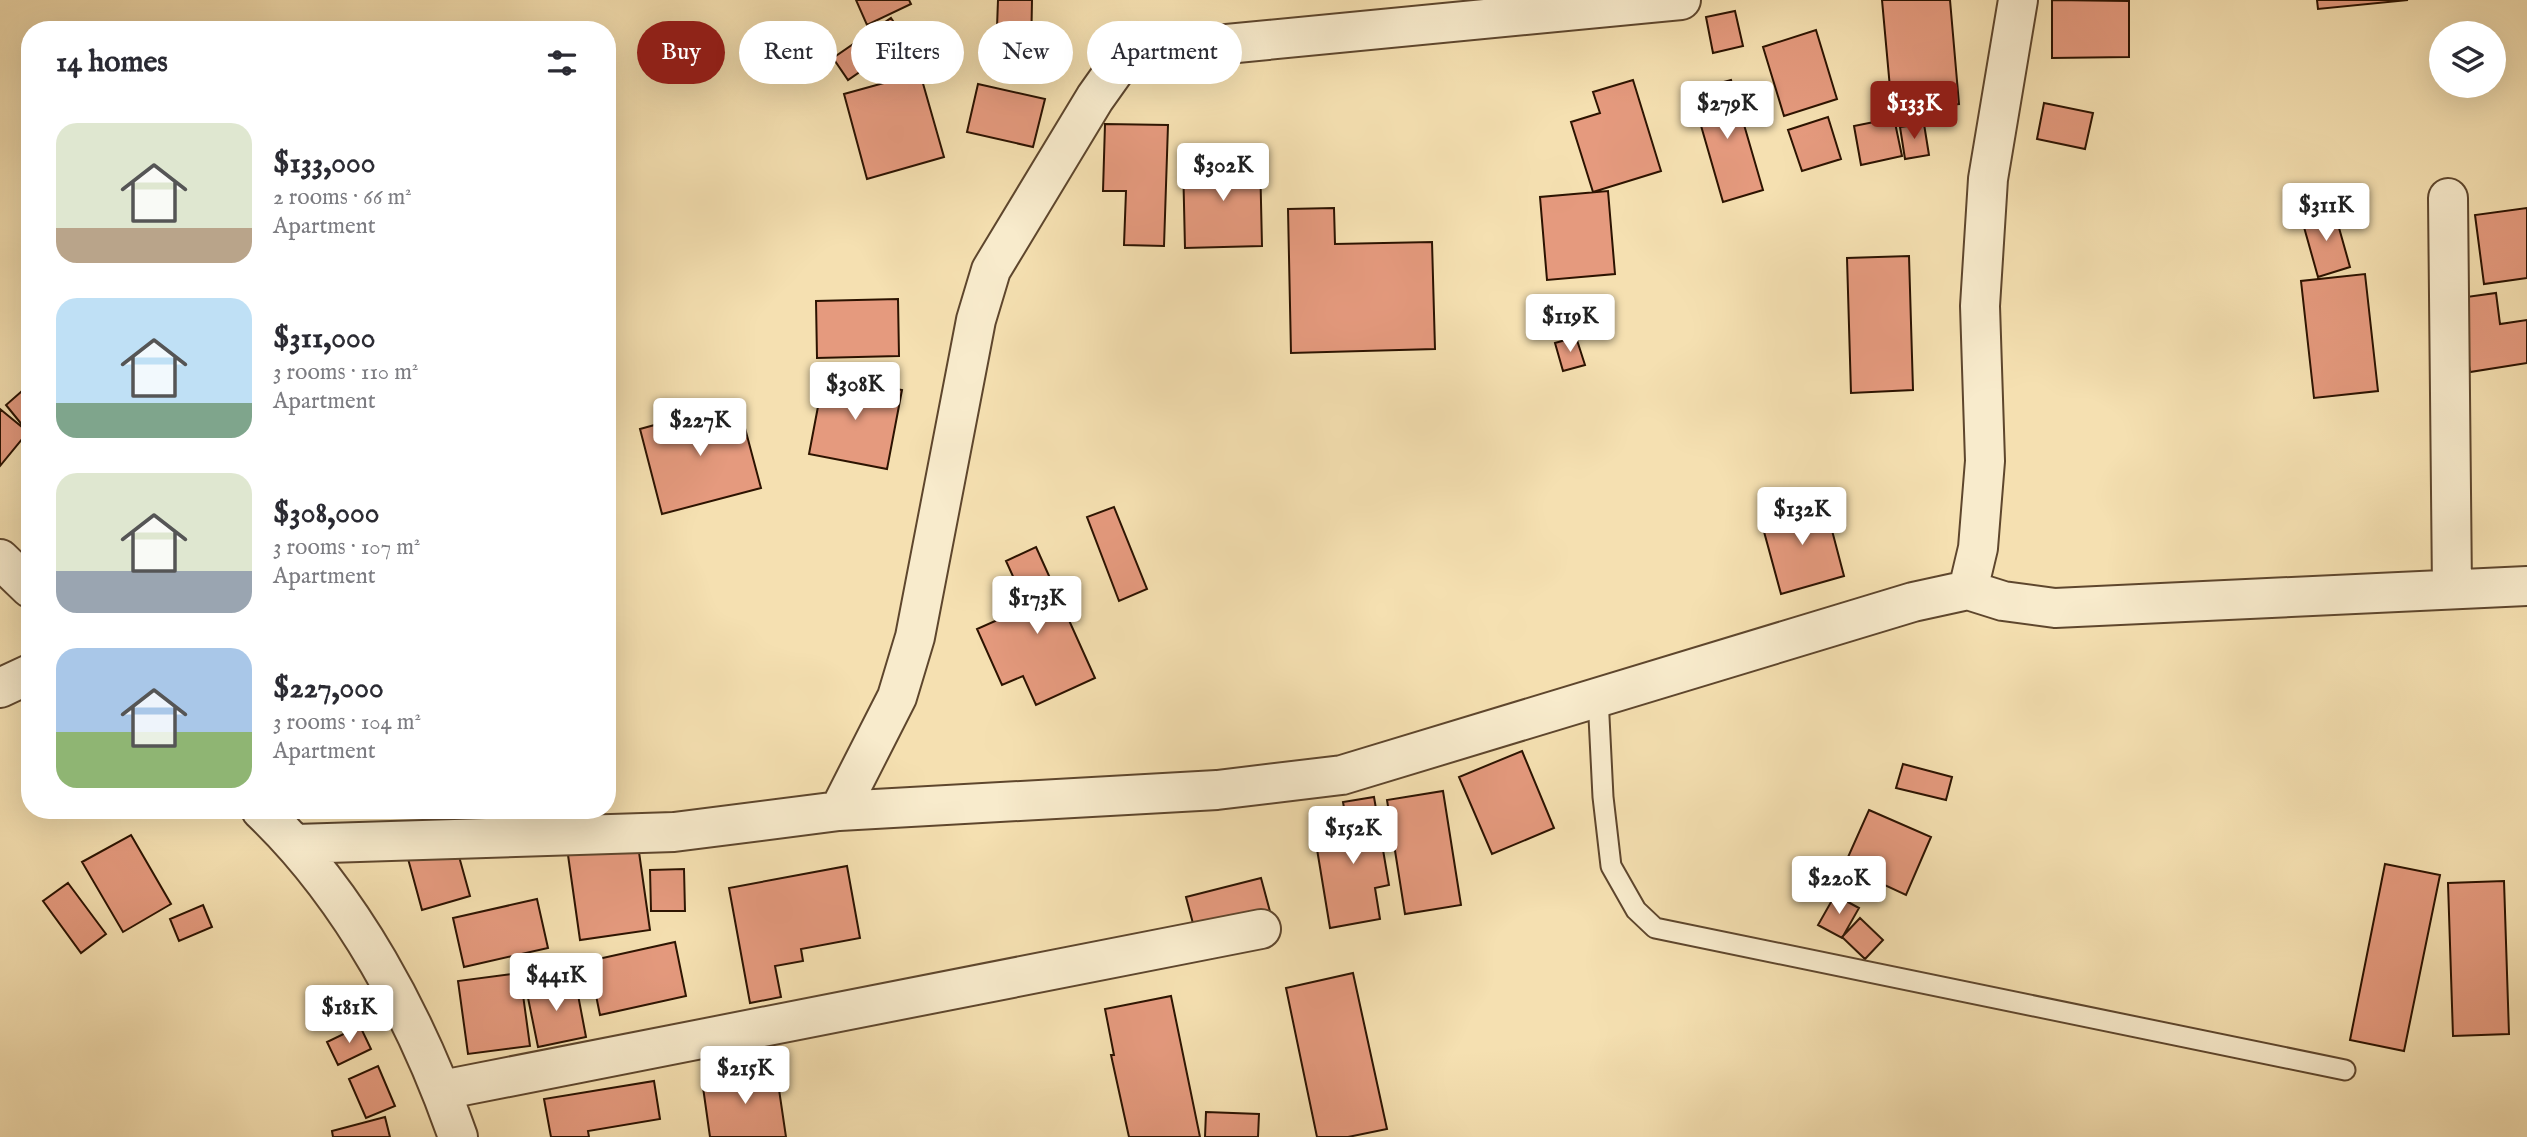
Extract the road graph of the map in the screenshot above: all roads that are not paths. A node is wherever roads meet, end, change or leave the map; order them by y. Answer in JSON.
{"nodes":[{"id":1,"x":1681,"y":0,"type":"edge"},
{"id":2,"x":2018,"y":0,"type":"edge"},
{"id":3,"x":1474,"y":10,"type":"edge"},
{"id":4,"x":2448,"y":198,"type":"dead end"},
{"id":5,"x":0,"y":559,"type":"edge"},
{"id":6,"x":21,"y":579,"type":"edge"},
{"id":7,"x":2527,"y":586,"type":"edge"},
{"id":8,"x":2452,"y":589,"type":"junction"},
{"id":9,"x":1968,"y":590,"type":"junction"},
{"id":10,"x":21,"y":678,"type":"edge"},
{"id":11,"x":0,"y":688,"type":"edge"},
{"id":12,"x":1598,"y":697,"type":"junction"},
{"id":13,"x":839,"y":811,"type":"junction"},
{"id":14,"x":270,"y":819,"type":"edge"},
{"id":15,"x":296,"y":844,"type":"junction"},
{"id":16,"x":1261,"y":929,"type":"dead end"},
{"id":17,"x":2345,"y":1070,"type":"dead end"},
{"id":18,"x":442,"y":1090,"type":"junction"},
{"id":19,"x":458,"y":1137,"type":"edge"}],
"edges":[{"from":1,"to":3,"type":"street"},
{"from":2,"to":9,"type":"street"},
{"from":3,"to":13,"type":"street"},
{"from":4,"to":8,"type":"street"},
{"from":5,"to":6,"type":"street"},
{"from":7,"to":8,"type":"street"},
{"from":8,"to":9,"type":"street"},
{"from":9,"to":12,"type":"street"},
{"from":10,"to":11,"type":"street"},
{"from":12,"to":13,"type":"street"},
{"from":12,"to":17,"type":"lane"},
{"from":13,"to":15,"type":"street"},
{"from":14,"to":15,"type":"street"},
{"from":15,"to":18,"type":"street"},
{"from":16,"to":18,"type":"street"},
{"from":18,"to":19,"type":"street"}]}
